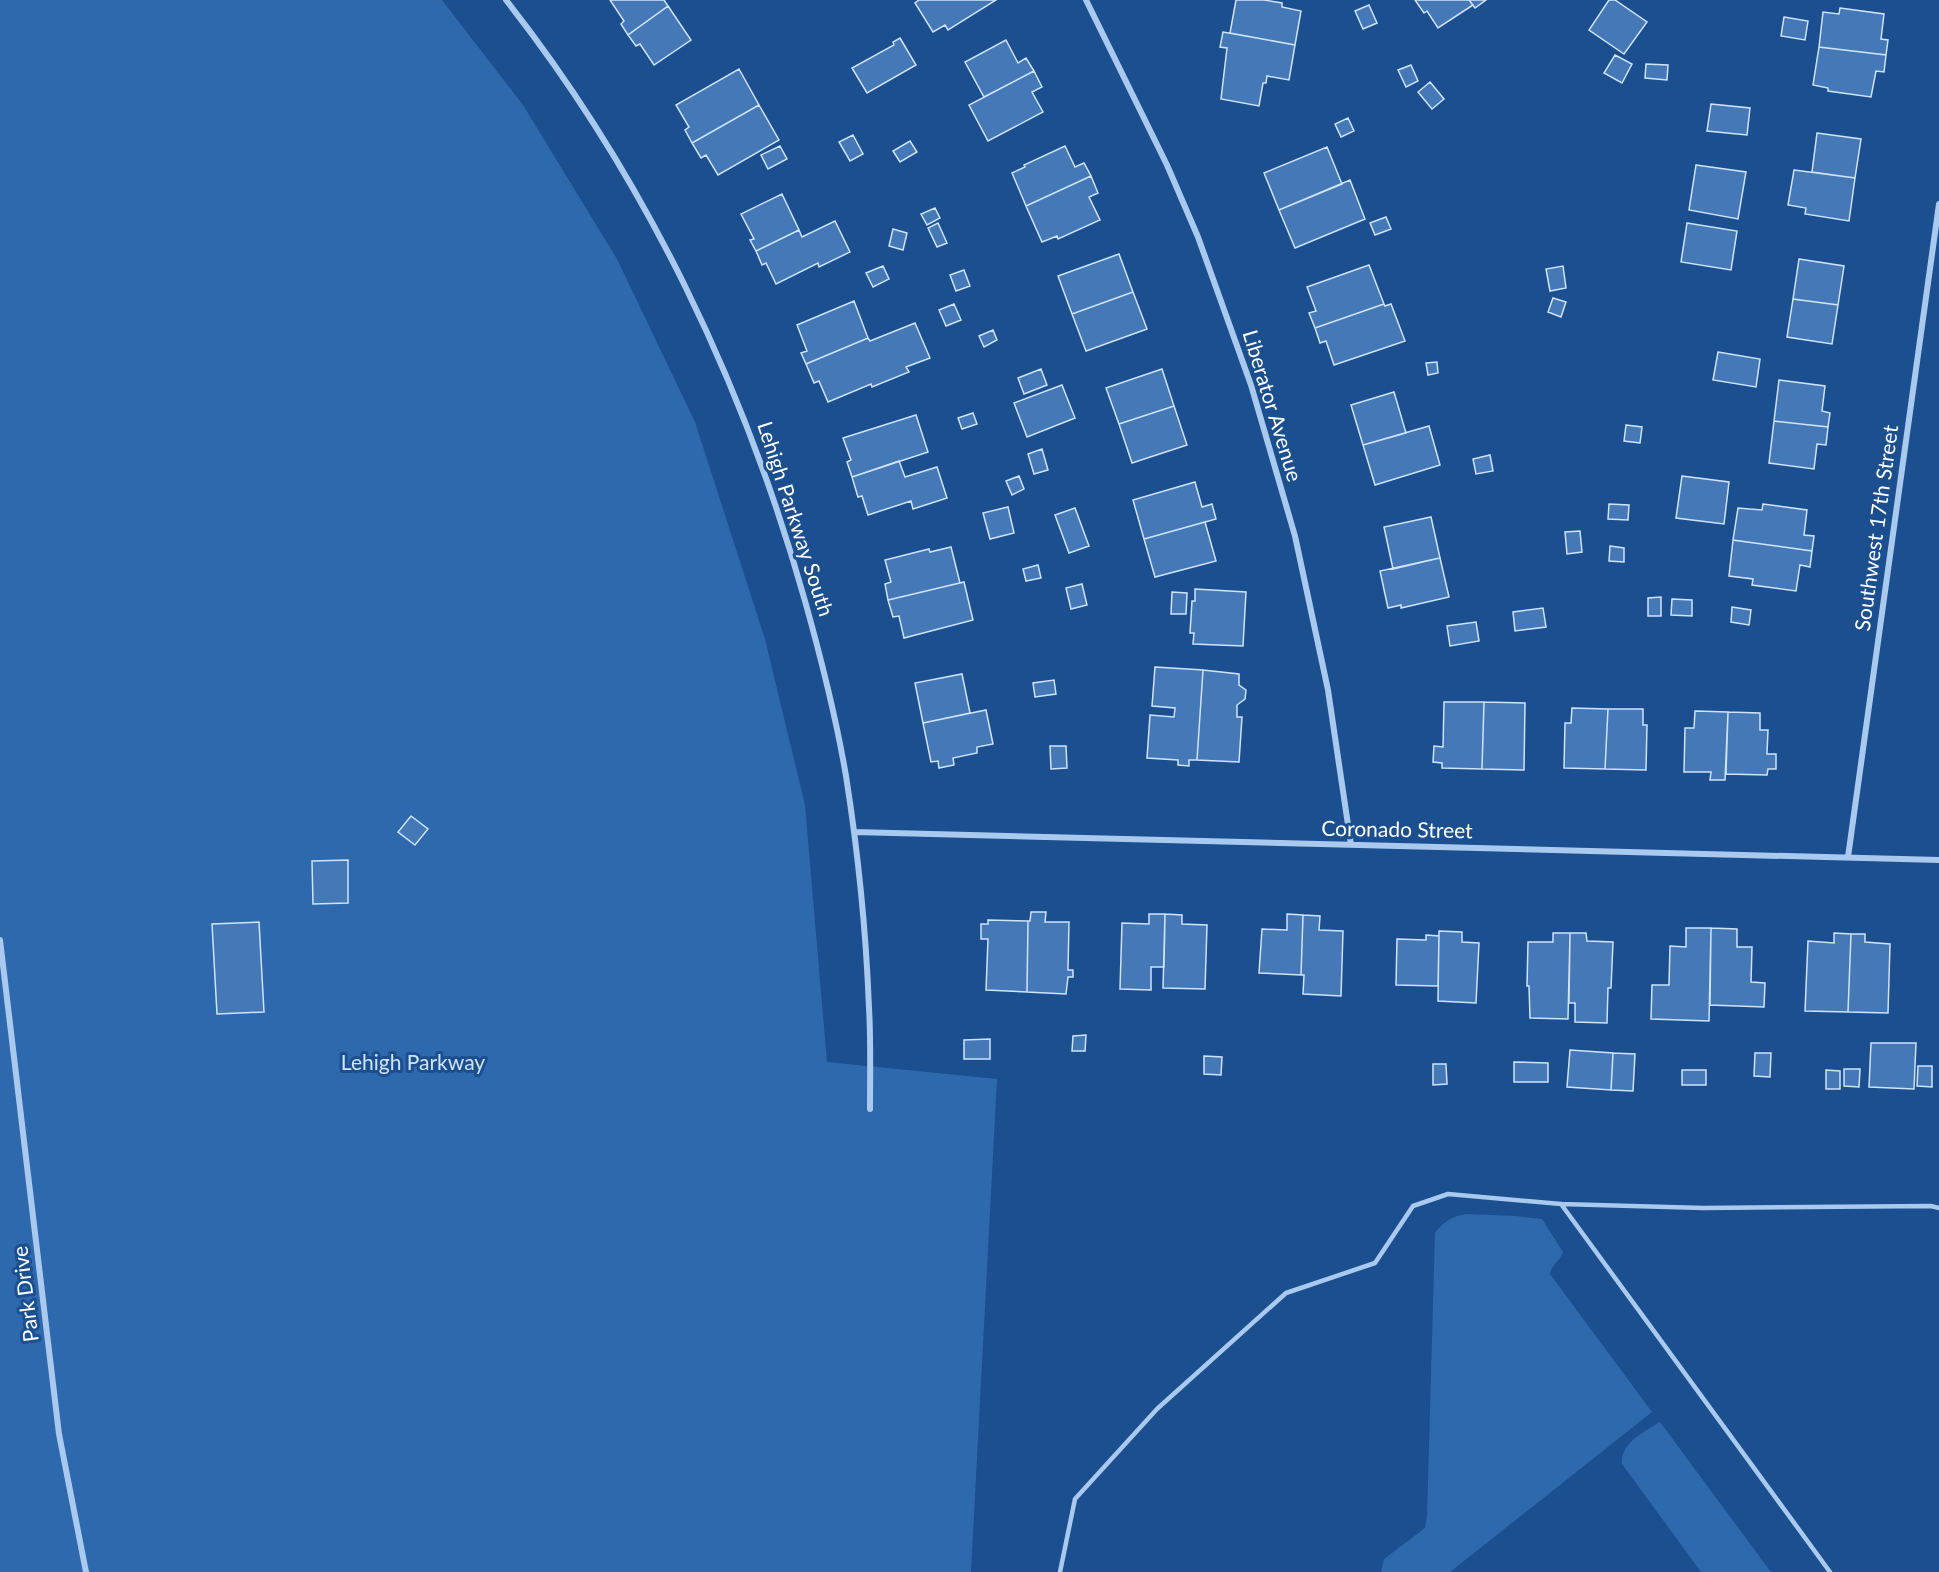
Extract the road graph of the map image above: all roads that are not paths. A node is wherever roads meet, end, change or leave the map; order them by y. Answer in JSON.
{"nodes":[{"id":1,"x":506,"y":0,"type":"edge"},
{"id":2,"x":1086,"y":0,"type":"edge"},
{"id":3,"x":1939,"y":204,"type":"edge"},
{"id":4,"x":854,"y":832,"type":"junction"},
{"id":5,"x":1351,"y":845,"type":"junction"},
{"id":6,"x":1848,"y":857,"type":"junction"},
{"id":7,"x":1939,"y":860,"type":"edge"},
{"id":8,"x":0,"y":940,"type":"edge"},
{"id":9,"x":870,"y":1109,"type":"dead end"},
{"id":10,"x":1561,"y":1204,"type":"junction"},
{"id":11,"x":1939,"y":1208,"type":"edge"},
{"id":12,"x":86,"y":1572,"type":"edge"},
{"id":13,"x":1060,"y":1572,"type":"edge"},
{"id":14,"x":1830,"y":1572,"type":"edge"}],
"edges":[{"from":1,"to":4,"type":"street","name":"Lehigh Parkway South"},
{"from":2,"to":5,"type":"street","name":"Liberator Avenue"},
{"from":3,"to":6,"type":"street","name":"Southwest 17th Street"},
{"from":4,"to":5,"type":"street","name":"Coronado Street"},
{"from":4,"to":9,"type":"street","name":"Lehigh Parkway South"},
{"from":5,"to":6,"type":"street","name":"Coronado Street"},
{"from":6,"to":7,"type":"street","name":"Coronado Street"},
{"from":8,"to":12,"type":"street","name":"Park Drive"},
{"from":10,"to":11,"type":"lane"},
{"from":10,"to":13,"type":"lane"},
{"from":10,"to":14,"type":"lane"}]}
